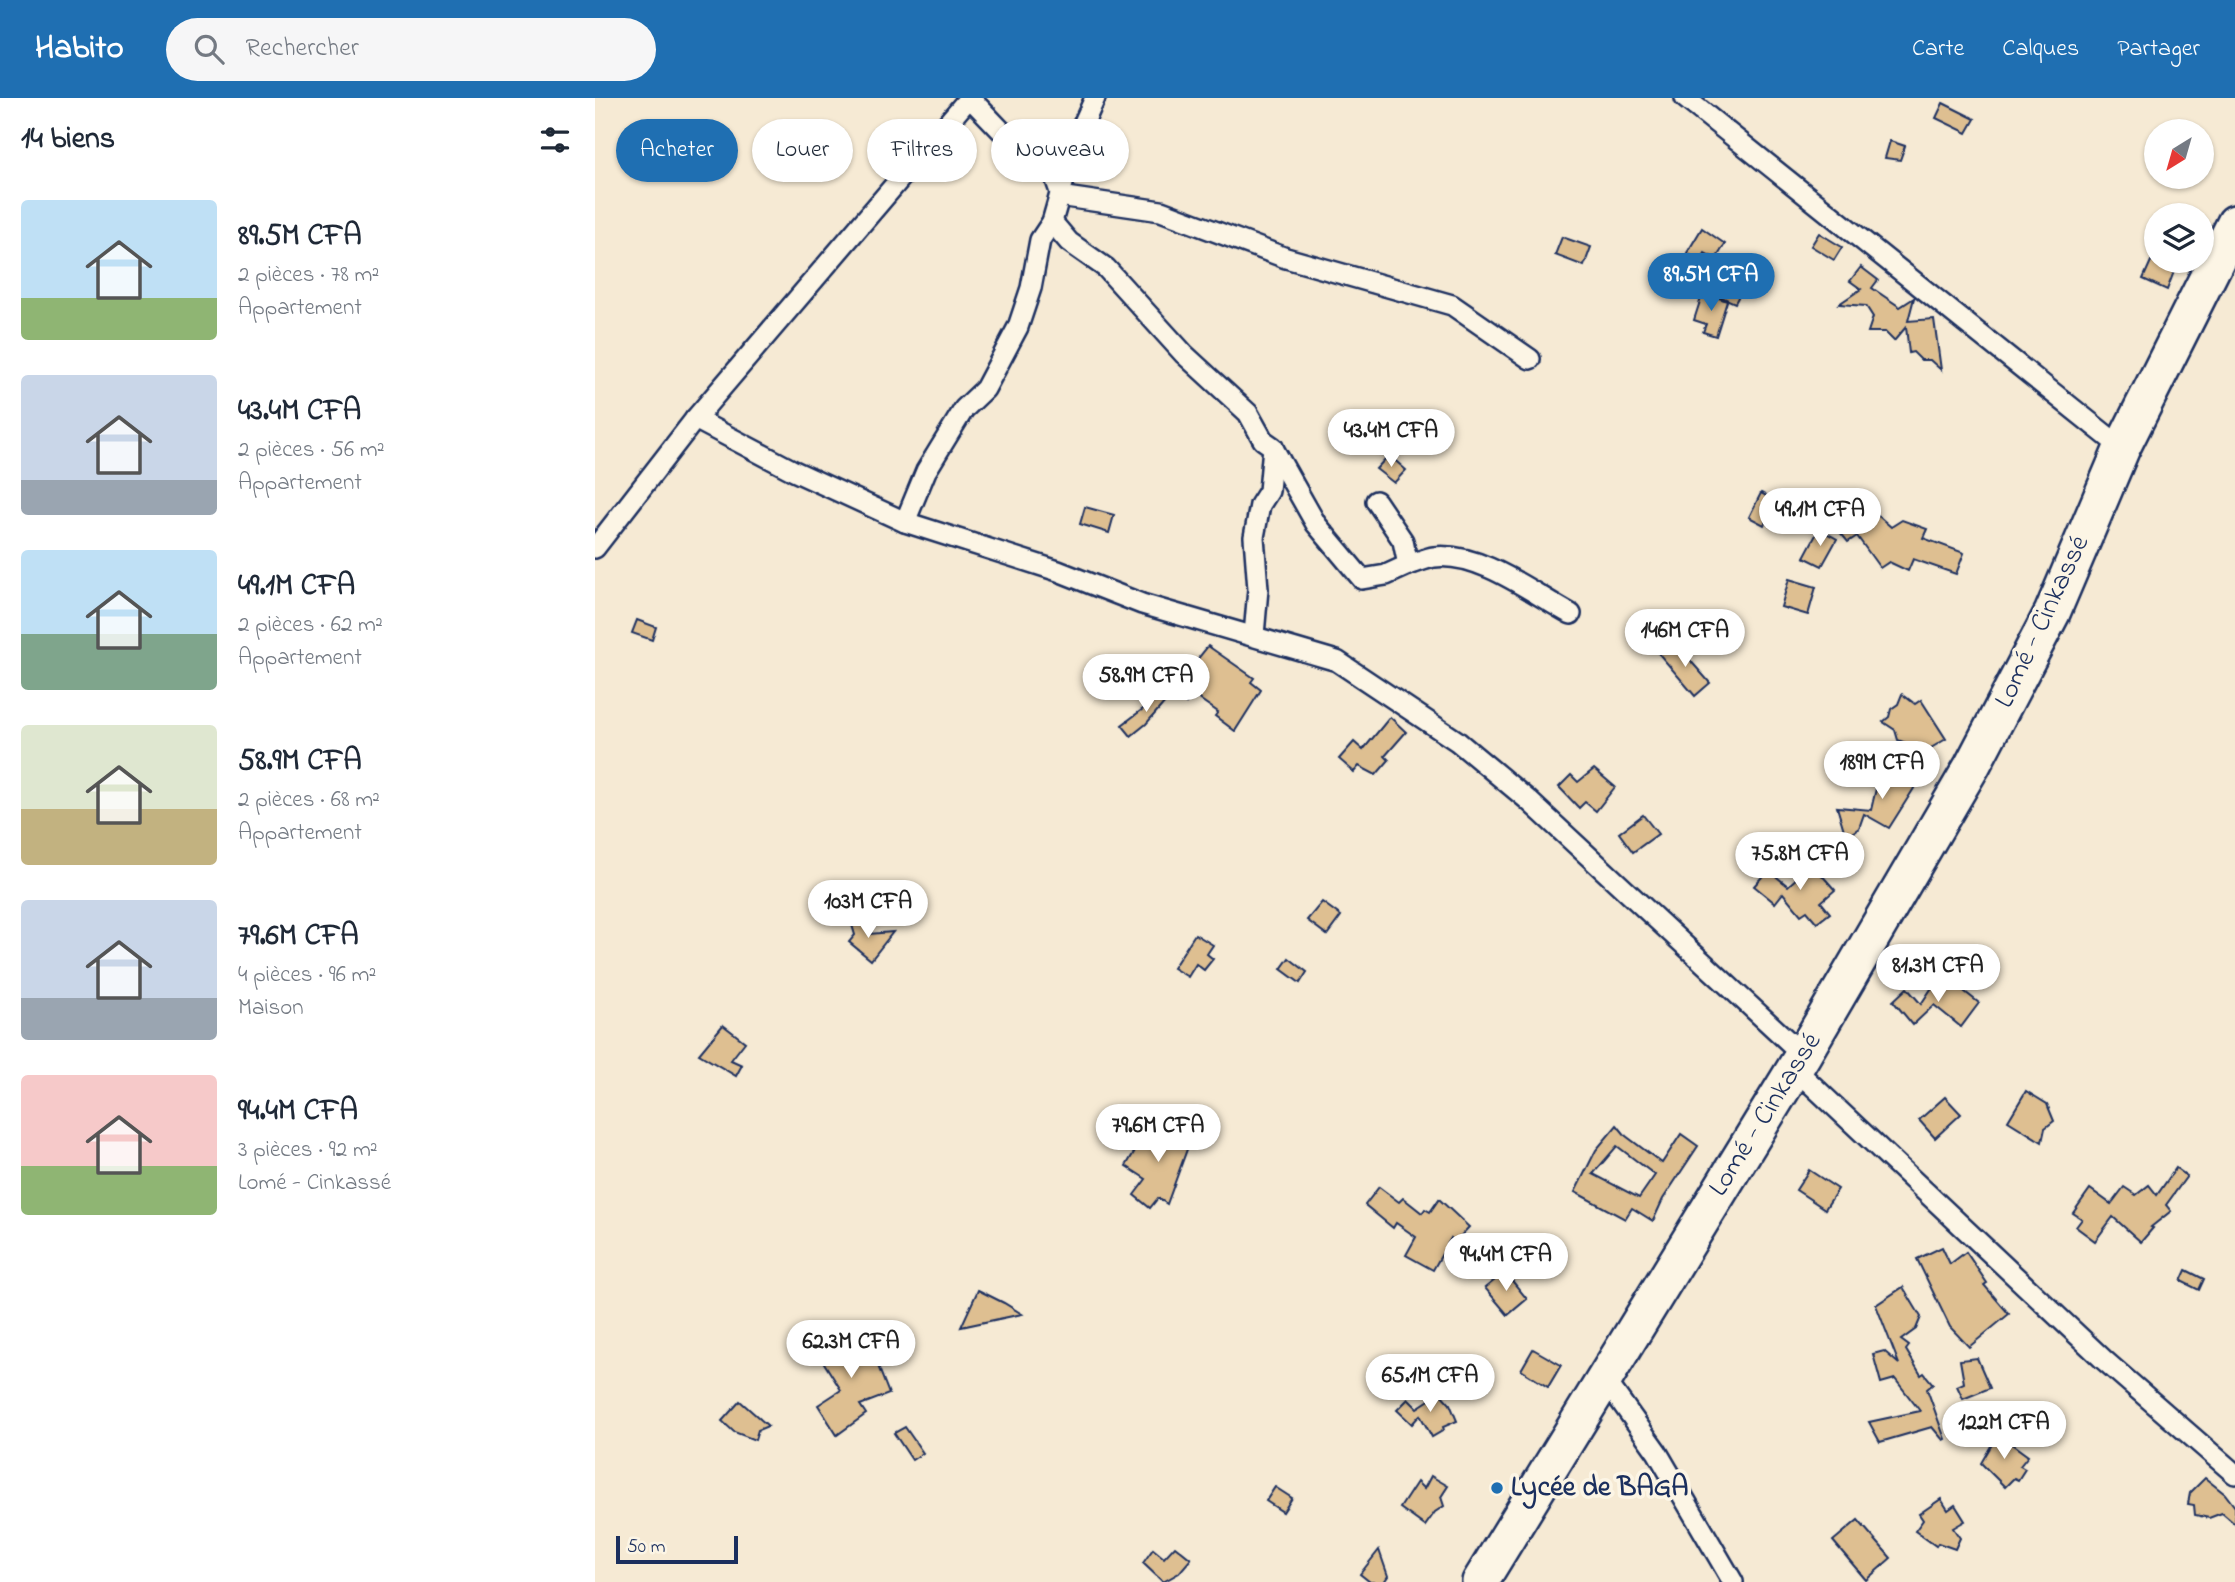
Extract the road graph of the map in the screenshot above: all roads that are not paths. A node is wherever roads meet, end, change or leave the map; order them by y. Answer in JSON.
{"nodes":[{"id":1,"x":969,"y":98,"type":"edge"},
{"id":2,"x":1095,"y":98,"type":"edge"},
{"id":3,"x":1685,"y":98,"type":"edge"},
{"id":4,"x":1059,"y":189,"type":"junction"},
{"id":5,"x":1052,"y":222,"type":"junction"},
{"id":6,"x":2235,"y":223,"type":"edge"},
{"id":7,"x":1530,"y":359,"type":"dead end"},
{"id":8,"x":695,"y":419,"type":"junction"},
{"id":9,"x":1273,"y":447,"type":"junction"},
{"id":10,"x":2122,"y":448,"type":"junction"},
{"id":11,"x":1376,"y":501,"type":"dead end"},
{"id":12,"x":905,"y":522,"type":"junction"},
{"id":13,"x":595,"y":548,"type":"edge"},
{"id":14,"x":1408,"y":565,"type":"junction"},
{"id":15,"x":1571,"y":614,"type":"dead end"},
{"id":16,"x":1254,"y":635,"type":"junction"},
{"id":17,"x":1799,"y":1062,"type":"junction"},
{"id":18,"x":1604,"y":1378,"type":"junction"},
{"id":19,"x":2235,"y":1474,"type":"edge"},
{"id":20,"x":1480,"y":1582,"type":"edge"},
{"id":21,"x":1733,"y":1582,"type":"edge"}],
"edges":[{"from":1,"to":4,"type":"street"},
{"from":1,"to":8,"type":"street"},
{"from":2,"to":4,"type":"street"},
{"from":3,"to":10,"type":"street"},
{"from":4,"to":5,"type":"street"},
{"from":4,"to":7,"type":"street"},
{"from":5,"to":9,"type":"street"},
{"from":5,"to":12,"type":"street"},
{"from":6,"to":10,"type":"highway","name":"Lomé - Cinkassé"},
{"from":8,"to":12,"type":"street"},
{"from":8,"to":13,"type":"street"},
{"from":9,"to":14,"type":"street"},
{"from":9,"to":16,"type":"street"},
{"from":10,"to":17,"type":"highway","name":"Lomé - Cinkassé"},
{"from":11,"to":14,"type":"street"},
{"from":12,"to":16,"type":"street"},
{"from":14,"to":15,"type":"street"},
{"from":16,"to":17,"type":"street"},
{"from":17,"to":18,"type":"highway","name":"Lomé - Cinkassé"},
{"from":17,"to":19,"type":"street"},
{"from":18,"to":20,"type":"highway","name":"Lomé - Cinkassé"},
{"from":18,"to":21,"type":"street"}]}
